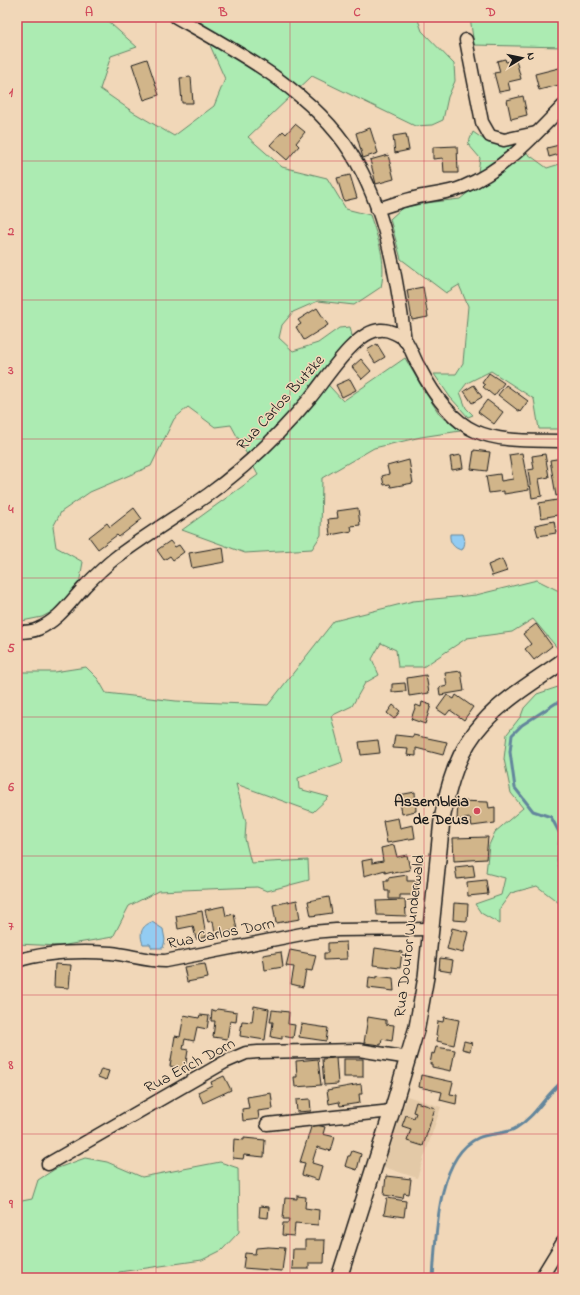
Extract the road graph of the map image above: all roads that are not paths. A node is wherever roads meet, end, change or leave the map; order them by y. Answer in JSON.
{"nodes":[{"id":1,"x":176,"y":17,"type":"edge"},
{"id":2,"x":466,"y":40,"type":"dead end"},
{"id":3,"x":563,"y":106,"type":"edge"},
{"id":4,"x":537,"y":132,"type":"junction"},
{"id":5,"x":377,"y":209,"type":"junction"},
{"id":6,"x":405,"y":341,"type":"junction"},
{"id":7,"x":563,"y":441,"type":"edge"},
{"id":8,"x":17,"y":632,"type":"edge"},
{"id":9,"x":563,"y":661,"type":"edge"},
{"id":10,"x":432,"y":929,"type":"junction"},
{"id":11,"x":17,"y":961,"type":"edge"},
{"id":12,"x":409,"y":1058,"type":"junction"},
{"id":13,"x":392,"y":1111,"type":"junction"},
{"id":14,"x":267,"y":1124,"type":"dead end"},
{"id":15,"x":48,"y":1164,"type":"dead end"},
{"id":16,"x":563,"y":1242,"type":"edge"},
{"id":17,"x":339,"y":1278,"type":"edge"},
{"id":18,"x":541,"y":1278,"type":"edge"}],
"edges":[{"from":1,"to":5,"type":"street"},
{"from":2,"to":4,"type":"street"},
{"from":3,"to":4,"type":"street"},
{"from":4,"to":5,"type":"street"},
{"from":5,"to":6,"type":"street"},
{"from":6,"to":7,"type":"street"},
{"from":6,"to":8,"type":"street","name":"Rua Carlos Butzke"},
{"from":9,"to":10,"type":"street","name":"Rua Doutor Wunderwald"},
{"from":10,"to":11,"type":"street","name":"Rua Carlos Dorn"},
{"from":10,"to":12,"type":"street","name":"Rua Doutor Wunderwald"},
{"from":12,"to":13,"type":"street","name":"Rua Doutor Wunderwald"},
{"from":12,"to":15,"type":"street","name":"Rua Erich Dorn"},
{"from":13,"to":14,"type":"street"},
{"from":13,"to":17,"type":"street","name":"Rua Doutor Wunderwald"},
{"from":16,"to":18,"type":"street"}]}
